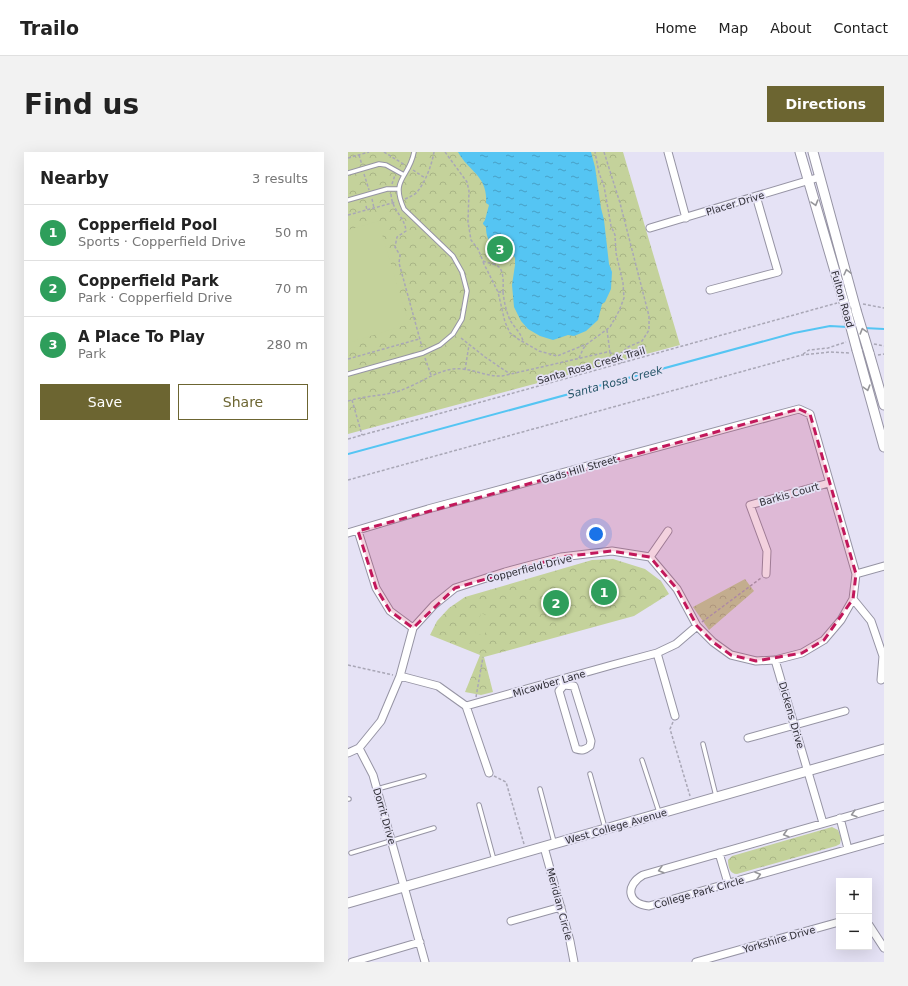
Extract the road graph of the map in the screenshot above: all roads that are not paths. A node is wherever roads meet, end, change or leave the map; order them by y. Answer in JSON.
{"nodes":[{"id":1,"x":414,"y":152,"type":"edge"},
{"id":2,"x":668,"y":152,"type":"edge"},
{"id":3,"x":800,"y":152,"type":"edge"},
{"id":4,"x":813,"y":152,"type":"edge"},
{"id":5,"x":348,"y":173,"type":"edge"},
{"id":6,"x":404,"y":174,"type":"junction"},
{"id":7,"x":820,"y":178,"type":"junction"},
{"id":8,"x":808,"y":181,"type":"junction"},
{"id":9,"x":398,"y":189,"type":"junction"},
{"id":10,"x":756,"y":196,"type":"junction"},
{"id":11,"x":348,"y":200,"type":"edge"},
{"id":12,"x":686,"y":218,"type":"junction"},
{"id":13,"x":650,"y":228,"type":"dead end"},
{"id":14,"x":710,"y":290,"type":"dead end"},
{"id":15,"x":348,"y":374,"type":"edge"},
{"id":16,"x":884,"y":405,"type":"edge"},
{"id":17,"x":884,"y":447,"type":"edge"},
{"id":18,"x":829,"y":483,"type":"junction"},
{"id":19,"x":668,"y":530,"type":"dead end"},
{"id":20,"x":358,"y":531,"type":"junction"},
{"id":21,"x":348,"y":534,"type":"edge"},
{"id":22,"x":650,"y":557,"type":"junction"},
{"id":23,"x":884,"y":566,"type":"edge"},
{"id":24,"x":766,"y":574,"type":"road end"},
{"id":25,"x":856,"y":574,"type":"junction"},
{"id":26,"x":853,"y":600,"type":"junction"},
{"id":27,"x":697,"y":626,"type":"junction"},
{"id":28,"x":413,"y":628,"type":"junction"},
{"id":29,"x":657,"y":653,"type":"junction"},
{"id":30,"x":775,"y":660,"type":"junction"},
{"id":31,"x":400,"y":676,"type":"junction"},
{"id":32,"x":881,"y":680,"type":"dead end"},
{"id":33,"x":563,"y":682,"type":"junction"},
{"id":34,"x":466,"y":706,"type":"junction"},
{"id":35,"x":845,"y":712,"type":"dead end"},
{"id":36,"x":675,"y":716,"type":"road end"},
{"id":37,"x":794,"y":725,"type":"junction"},
{"id":38,"x":748,"y":738,"type":"dead end"},
{"id":39,"x":703,"y":744,"type":"dead end"},
{"id":40,"x":359,"y":748,"type":"junction"},
{"id":41,"x":884,"y":749,"type":"edge"},
{"id":42,"x":348,"y":753,"type":"edge"},
{"id":43,"x":642,"y":760,"type":"dead end"},
{"id":44,"x":808,"y":771,"type":"junction"},
{"id":45,"x":489,"y":773,"type":"road end"},
{"id":46,"x":590,"y":774,"type":"dead end"},
{"id":47,"x":424,"y":776,"type":"dead end"},
{"id":48,"x":377,"y":789,"type":"junction"},
{"id":49,"x":540,"y":789,"type":"dead end"},
{"id":50,"x":716,"y":797,"type":"junction"},
{"id":51,"x":479,"y":805,"type":"dead end"},
{"id":52,"x":884,"y":806,"type":"edge"},
{"id":53,"x":659,"y":814,"type":"junction"},
{"id":54,"x":840,"y":818,"type":"junction"},
{"id":55,"x":823,"y":823,"type":"junction"},
{"id":56,"x":434,"y":828,"type":"dead end"},
{"id":57,"x":605,"y":829,"type":"junction"},
{"id":58,"x":884,"y":839,"type":"edge"},
{"id":59,"x":392,"y":841,"type":"junction"},
{"id":60,"x":554,"y":844,"type":"junction"},
{"id":61,"x":544,"y":847,"type":"junction"},
{"id":62,"x":848,"y":849,"type":"junction"},
{"id":63,"x":350,"y":853,"type":"dead end"},
{"id":64,"x":719,"y":853,"type":"junction"},
{"id":65,"x":494,"y":861,"type":"junction"},
{"id":66,"x":728,"y":883,"type":"junction"},
{"id":67,"x":405,"y":887,"type":"junction"},
{"id":68,"x":348,"y":903,"type":"edge"},
{"id":69,"x":561,"y":907,"type":"junction"},
{"id":70,"x":511,"y":921,"type":"dead end"},
{"id":71,"x":836,"y":923,"type":"edge"},
{"id":72,"x":872,"y":930,"type":"edge"},
{"id":73,"x":420,"y":942,"type":"junction"},
{"id":74,"x":884,"y":948,"type":"edge"},
{"id":75,"x":720,"y":959,"type":"edge"},
{"id":76,"x":352,"y":962,"type":"edge"},
{"id":77,"x":425,"y":962,"type":"edge"},
{"id":78,"x":574,"y":962,"type":"edge"},
{"id":79,"x":696,"y":962,"type":"edge"}],
"edges":[{"from":1,"to":6,"type":"lane"},
{"from":2,"to":12,"type":"street"},
{"from":3,"to":8,"type":"main road","name":"Fulton Road"},
{"from":4,"to":7,"type":"main road","name":"Fulton Road"},
{"from":5,"to":6,"type":"lane"},
{"from":6,"to":9,"type":"lane"},
{"from":7,"to":8,"type":"street","name":"Placer Drive"},
{"from":16,"to":7,"type":"main road","name":"Fulton Road","one_way":true,"bridge":true},
{"from":8,"to":10,"type":"street","name":"Placer Drive"},
{"from":8,"to":17,"type":"main road","name":"Fulton Road","one_way":true,"bridge":true},
{"from":9,"to":11,"type":"lane"},
{"from":9,"to":15,"type":"lane"},
{"from":10,"to":12,"type":"street","name":"Placer Drive"},
{"from":10,"to":14,"type":"street"},
{"from":12,"to":13,"type":"street","name":"Placer Drive"},
{"from":18,"to":20,"type":"street","name":"Gads Hill Street"},
{"from":18,"to":24,"type":"street","name":"Barkis Court"},
{"from":18,"to":25,"type":"street"},
{"from":19,"to":22,"type":"street"},
{"from":20,"to":21,"type":"street","name":"Gads Hill Street"},
{"from":20,"to":28,"type":"street"},
{"from":22,"to":27,"type":"street"},
{"from":22,"to":28,"type":"street","name":"Copperfield Drive"},
{"from":23,"to":25,"type":"street"},
{"from":25,"to":26,"type":"street"},
{"from":26,"to":30,"type":"street"},
{"from":26,"to":32,"type":"street"},
{"from":27,"to":29,"type":"street","name":"Micawber Lane"},
{"from":27,"to":30,"type":"street"},
{"from":28,"to":31,"type":"street","name":"Copperfield Drive"},
{"from":29,"to":33,"type":"street","name":"Micawber Lane"},
{"from":29,"to":36,"type":"street"},
{"from":30,"to":37,"type":"street","name":"Dickens Drive"},
{"from":31,"to":34,"type":"street"},
{"from":31,"to":40,"type":"street","name":"Copperfield Drive"},
{"from":33,"to":33,"type":"street"},
{"from":33,"to":34,"type":"street","name":"Micawber Lane"},
{"from":34,"to":45,"type":"street"},
{"from":35,"to":37,"type":"street"},
{"from":37,"to":38,"type":"street"},
{"from":37,"to":44,"type":"street","name":"Dickens Drive"},
{"from":39,"to":50,"type":"lane"},
{"from":40,"to":42,"type":"street","name":"Copperfield Drive"},
{"from":40,"to":48,"type":"street","name":"Dorrit Drive"},
{"from":41,"to":44,"type":"main road","name":"West College Avenue"},
{"from":43,"to":53,"type":"lane"},
{"from":44,"to":50,"type":"main road","name":"West College Avenue"},
{"from":44,"to":55,"type":"street"},
{"from":46,"to":57,"type":"lane"},
{"from":47,"to":48,"type":"lane"},
{"from":48,"to":59,"type":"street","name":"Dorrit Drive"},
{"from":49,"to":60,"type":"lane"},
{"from":50,"to":53,"type":"main road","name":"West College Avenue"},
{"from":51,"to":65,"type":"lane"},
{"from":52,"to":54,"type":"street","name":"College Park Circle","one_way":true},
{"from":53,"to":57,"type":"main road","name":"West College Avenue"},
{"from":54,"to":55,"type":"street","name":"College Park Circle"},
{"from":54,"to":62,"type":"street"},
{"from":55,"to":64,"type":"street","name":"College Park Circle","one_way":true},
{"from":56,"to":59,"type":"lane"},
{"from":57,"to":60,"type":"main road","name":"West College Avenue"},
{"from":58,"to":62,"type":"street","name":"College Park Circle"},
{"from":59,"to":63,"type":"lane"},
{"from":59,"to":67,"type":"street","name":"Dorrit Drive"},
{"from":60,"to":61,"type":"main road","name":"West College Avenue"},
{"from":61,"to":65,"type":"main road","name":"West College Avenue"},
{"from":61,"to":69,"type":"street","name":"Meridian Circle"},
{"from":66,"to":62,"type":"street","name":"College Park Circle","one_way":true},
{"from":64,"to":66,"type":"street"},
{"from":64,"to":66,"type":"street","name":"College Park Circle","one_way":true},
{"from":65,"to":67,"type":"main road","name":"West College Avenue"},
{"from":67,"to":68,"type":"main road","name":"West College Avenue"},
{"from":67,"to":73,"type":"street","name":"Dorrit Drive"},
{"from":69,"to":70,"type":"street"},
{"from":69,"to":78,"type":"street","name":"Meridian Circle"},
{"from":71,"to":75,"type":"street","name":"Yorkshire Drive"},
{"from":72,"to":74,"type":"street"},
{"from":73,"to":76,"type":"street"},
{"from":73,"to":77,"type":"street","name":"Dorrit Drive"},
{"from":75,"to":79,"type":"street","name":"Yorkshire Drive"}]}
